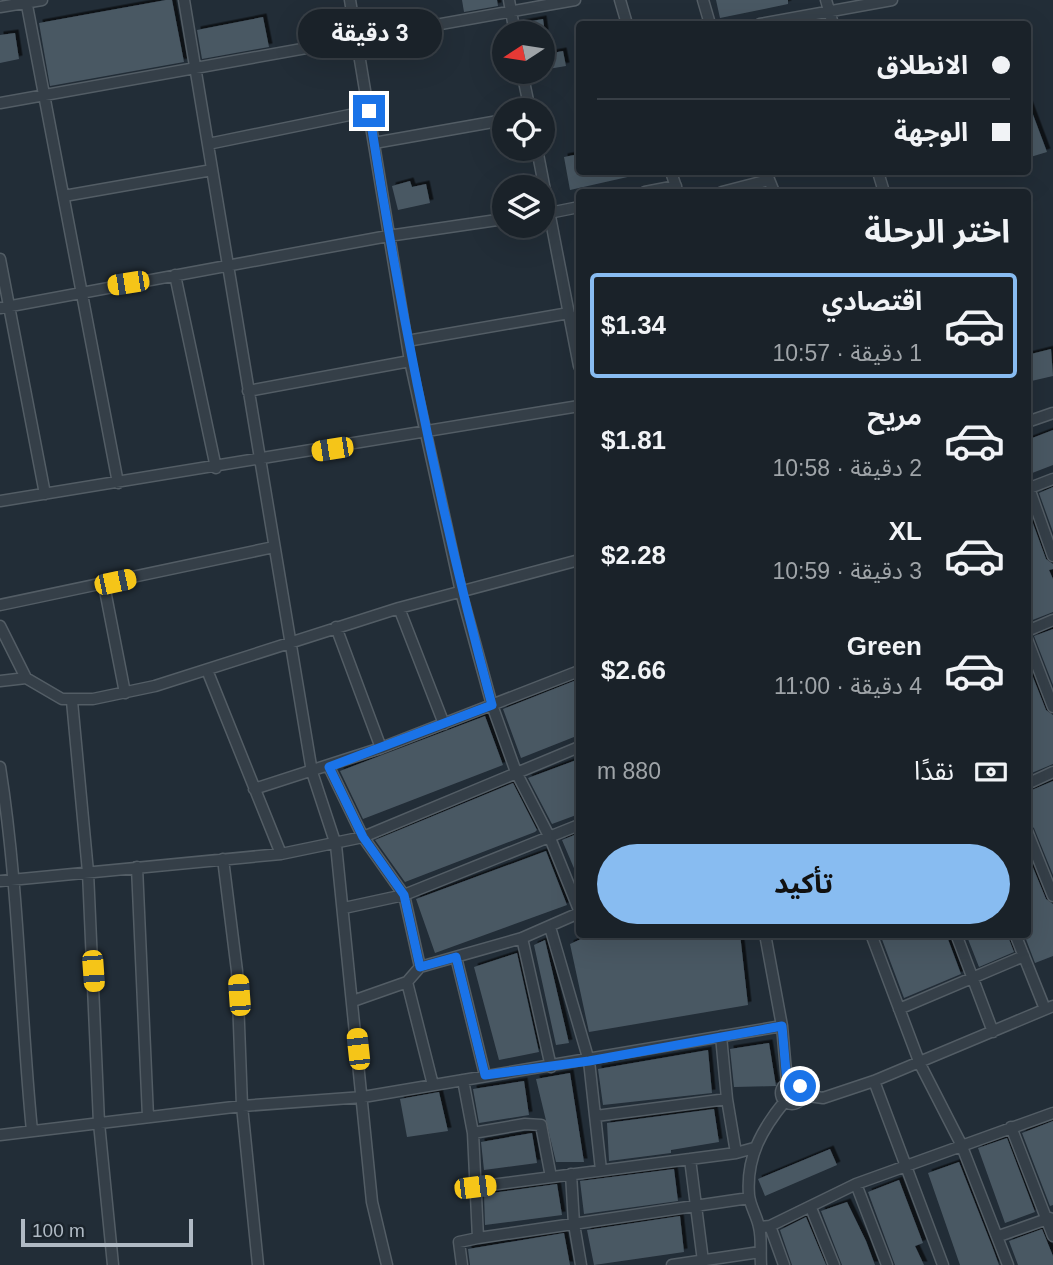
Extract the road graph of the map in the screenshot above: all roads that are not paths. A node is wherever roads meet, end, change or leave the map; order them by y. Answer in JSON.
{"nodes":[{"id":1,"x":42,"y":0,"type":"edge"},
{"id":2,"x":184,"y":0,"type":"edge"},
{"id":3,"x":350,"y":0,"type":"edge"},
{"id":4,"x":575,"y":0,"type":"edge"},
{"id":5,"x":620,"y":0,"type":"edge"},
{"id":6,"x":703,"y":0,"type":"edge"},
{"id":7,"x":892,"y":0,"type":"edge"},
{"id":8,"x":27,"y":1,"type":"edge"},
{"id":9,"x":510,"y":6,"type":"edge"},
{"id":10,"x":827,"y":6,"type":"edge"},
{"id":11,"x":0,"y":7,"type":"edge"},
{"id":12,"x":626,"y":21,"type":"edge"},
{"id":13,"x":709,"y":21,"type":"edge"},
{"id":14,"x":771,"y":21,"type":"edge"},
{"id":15,"x":357,"y":39,"type":"junction"},
{"id":16,"x":195,"y":68,"type":"junction"},
{"id":17,"x":44,"y":97,"type":"junction"},
{"id":18,"x":0,"y":103,"type":"edge"},
{"id":19,"x":369,"y":111,"type":"junction"},
{"id":20,"x":492,"y":122,"type":"edge"},
{"id":21,"x":374,"y":143,"type":"junction"},
{"id":22,"x":208,"y":144,"type":"junction"},
{"id":23,"x":212,"y":170,"type":"junction"},
{"id":24,"x":767,"y":176,"type":"edge"},
{"id":25,"x":730,"y":189,"type":"edge"},
{"id":26,"x":64,"y":196,"type":"junction"},
{"id":27,"x":576,"y":207,"type":"edge"},
{"id":28,"x":555,"y":211,"type":"edge"},
{"id":29,"x":492,"y":221,"type":"edge"},
{"id":30,"x":388,"y":236,"type":"junction"},
{"id":31,"x":552,"y":238,"type":"edge"},
{"id":32,"x":0,"y":260,"type":"edge"},
{"id":33,"x":228,"y":265,"type":"junction"},
{"id":34,"x":175,"y":275,"type":"junction"},
{"id":35,"x":82,"y":290,"type":"junction"},
{"id":36,"x":4,"y":307,"type":"edge"},
{"id":37,"x":569,"y":313,"type":"junction"},
{"id":38,"x":407,"y":341,"type":"junction"},
{"id":39,"x":576,"y":350,"type":"edge"},
{"id":40,"x":410,"y":361,"type":"junction"},
{"id":41,"x":248,"y":391,"type":"junction"},
{"id":42,"x":576,"y":407,"type":"edge"},
{"id":43,"x":1053,"y":413,"type":"edge"},
{"id":44,"x":1031,"y":421,"type":"edge"},
{"id":45,"x":428,"y":433,"type":"junction"},
{"id":46,"x":260,"y":460,"type":"junction"},
{"id":47,"x":216,"y":468,"type":"junction"},
{"id":48,"x":1053,"y":479,"type":"edge"},
{"id":49,"x":118,"y":483,"type":"junction"},
{"id":50,"x":1031,"y":487,"type":"edge"},
{"id":51,"x":45,"y":494,"type":"junction"},
{"id":52,"x":1031,"y":496,"type":"edge"},
{"id":53,"x":0,"y":501,"type":"edge"},
{"id":54,"x":274,"y":547,"type":"junction"},
{"id":55,"x":1053,"y":556,"type":"edge"},
{"id":56,"x":576,"y":560,"type":"edge"},
{"id":57,"x":104,"y":585,"type":"junction"},
{"id":58,"x":461,"y":592,"type":"junction"},
{"id":59,"x":0,"y":605,"type":"edge"},
{"id":60,"x":399,"y":608,"type":"junction"},
{"id":61,"x":1053,"y":620,"type":"edge"},
{"id":62,"x":0,"y":626,"type":"edge"},
{"id":63,"x":336,"y":627,"type":"junction"},
{"id":64,"x":1031,"y":629,"type":"edge"},
{"id":65,"x":290,"y":642,"type":"junction"},
{"id":66,"x":1031,"y":649,"type":"edge"},
{"id":67,"x":207,"y":670,"type":"junction"},
{"id":68,"x":576,"y":672,"type":"edge"},
{"id":69,"x":26,"y":678,"type":"junction"},
{"id":70,"x":0,"y":681,"type":"edge"},
{"id":71,"x":125,"y":693,"type":"junction"},
{"id":72,"x":72,"y":701,"type":"junction"},
{"id":73,"x":492,"y":705,"type":"junction"},
{"id":74,"x":1053,"y":707,"type":"edge"},
{"id":75,"x":444,"y":724,"type":"junction"},
{"id":76,"x":381,"y":748,"type":"junction"},
{"id":77,"x":576,"y":748,"type":"edge"},
{"id":78,"x":0,"y":766,"type":"edge"},
{"id":79,"x":329,"y":767,"type":"junction"},
{"id":80,"x":312,"y":772,"type":"junction"},
{"id":81,"x":516,"y":772,"type":"junction"},
{"id":82,"x":1053,"y":772,"type":"edge"},
{"id":83,"x":1031,"y":782,"type":"edge"},
{"id":84,"x":254,"y":789,"type":"junction"},
{"id":85,"x":576,"y":826,"type":"edge"},
{"id":86,"x":363,"y":837,"type":"junction"},
{"id":87,"x":550,"y":838,"type":"junction"},
{"id":88,"x":1031,"y":841,"type":"edge"},
{"id":89,"x":336,"y":845,"type":"junction"},
{"id":90,"x":281,"y":854,"type":"junction"},
{"id":91,"x":223,"y":859,"type":"junction"},
{"id":92,"x":137,"y":867,"type":"junction"},
{"id":93,"x":88,"y":872,"type":"junction"},
{"id":94,"x":15,"y":880,"type":"junction"},
{"id":95,"x":0,"y":881,"type":"edge"},
{"id":96,"x":404,"y":895,"type":"junction"},
{"id":97,"x":1053,"y":896,"type":"edge"},
{"id":98,"x":576,"y":904,"type":"edge"},
{"id":99,"x":344,"y":908,"type":"junction"},
{"id":100,"x":576,"y":914,"type":"edge"},
{"id":101,"x":550,"y":927,"type":"junction"},
{"id":102,"x":522,"y":938,"type":"junction"},
{"id":103,"x":766,"y":938,"type":"edge"},
{"id":104,"x":872,"y":938,"type":"edge"},
{"id":105,"x":957,"y":938,"type":"edge"},
{"id":106,"x":1017,"y":938,"type":"edge"},
{"id":107,"x":1024,"y":956,"type":"junction"},
{"id":108,"x":456,"y":957,"type":"junction"},
{"id":109,"x":420,"y":967,"type":"junction"},
{"id":110,"x":972,"y":978,"type":"junction"},
{"id":111,"x":407,"y":982,"type":"junction"},
{"id":112,"x":353,"y":1001,"type":"junction"},
{"id":113,"x":1049,"y":1008,"type":"edge"},
{"id":114,"x":899,"y":1009,"type":"junction"},
{"id":115,"x":782,"y":1026,"type":"junction"},
{"id":116,"x":993,"y":1032,"type":"junction"},
{"id":117,"x":722,"y":1036,"type":"junction"},
{"id":118,"x":589,"y":1061,"type":"junction"},
{"id":119,"x":920,"y":1064,"type":"junction"},
{"id":120,"x":551,"y":1067,"type":"junction"},
{"id":121,"x":485,"y":1075,"type":"junction"},
{"id":122,"x":463,"y":1080,"type":"junction"},
{"id":123,"x":874,"y":1081,"type":"junction"},
{"id":124,"x":787,"y":1083,"type":"junction"},
{"id":125,"x":433,"y":1085,"type":"junction"},
{"id":126,"x":802,"y":1095,"type":"junction"},
{"id":127,"x":363,"y":1097,"type":"junction"},
{"id":128,"x":727,"y":1099,"type":"junction"},
{"id":129,"x":785,"y":1101,"type":"junction"},
{"id":130,"x":242,"y":1106,"type":"junction"},
{"id":131,"x":1053,"y":1113,"type":"edge"},
{"id":132,"x":596,"y":1116,"type":"junction"},
{"id":133,"x":148,"y":1117,"type":"junction"},
{"id":134,"x":99,"y":1123,"type":"junction"},
{"id":135,"x":1011,"y":1126,"type":"junction"},
{"id":136,"x":32,"y":1131,"type":"junction"},
{"id":137,"x":473,"y":1133,"type":"junction"},
{"id":138,"x":0,"y":1135,"type":"edge"},
{"id":139,"x":961,"y":1144,"type":"junction"},
{"id":140,"x":754,"y":1148,"type":"junction"},
{"id":141,"x":736,"y":1153,"type":"junction"},
{"id":142,"x":690,"y":1159,"type":"junction"},
{"id":143,"x":906,"y":1164,"type":"junction"},
{"id":144,"x":601,"y":1170,"type":"junction"},
{"id":145,"x":571,"y":1174,"type":"junction"},
{"id":146,"x":551,"y":1177,"type":"junction"},
{"id":147,"x":856,"y":1184,"type":"junction"},
{"id":148,"x":475,"y":1187,"type":"junction"},
{"id":149,"x":749,"y":1198,"type":"junction"},
{"id":150,"x":694,"y":1208,"type":"junction"},
{"id":151,"x":811,"y":1208,"type":"junction"},
{"id":152,"x":1050,"y":1218,"type":"edge"},
{"id":153,"x":574,"y":1224,"type":"junction"},
{"id":154,"x":765,"y":1227,"type":"junction"},
{"id":155,"x":999,"y":1236,"type":"junction"},
{"id":156,"x":1053,"y":1236,"type":"edge"},
{"id":157,"x":478,"y":1238,"type":"junction"},
{"id":158,"x":760,"y":1252,"type":"junction"},
{"id":159,"x":703,"y":1261,"type":"junction"},
{"id":160,"x":113,"y":1265,"type":"edge"},
{"id":161,"x":258,"y":1265,"type":"edge"},
{"id":162,"x":387,"y":1265,"type":"edge"},
{"id":163,"x":462,"y":1265,"type":"edge"},
{"id":164,"x":581,"y":1265,"type":"edge"},
{"id":165,"x":672,"y":1265,"type":"edge"},
{"id":166,"x":761,"y":1265,"type":"edge"},
{"id":167,"x":784,"y":1265,"type":"edge"},
{"id":168,"x":834,"y":1265,"type":"edge"},
{"id":169,"x":887,"y":1265,"type":"edge"},
{"id":170,"x":943,"y":1265,"type":"edge"},
{"id":171,"x":1008,"y":1265,"type":"edge"}],
"edges":[{"from":1,"to":8,"type":"street"},
{"from":2,"to":16,"type":"street"},
{"from":3,"to":15,"type":"street"},
{"from":4,"to":9,"type":"street"},
{"from":5,"to":12,"type":"street"},
{"from":6,"to":13,"type":"street"},
{"from":7,"to":10,"type":"street"},
{"from":8,"to":11,"type":"street"},
{"from":8,"to":17,"type":"street"},
{"from":9,"to":15,"type":"street"},
{"from":10,"to":14,"type":"street"},
{"from":15,"to":16,"type":"street"},
{"from":15,"to":19,"type":"street"},
{"from":16,"to":17,"type":"street"},
{"from":16,"to":22,"type":"street"},
{"from":17,"to":18,"type":"street"},
{"from":17,"to":26,"type":"street"},
{"from":19,"to":21,"type":"street"},
{"from":19,"to":22,"type":"street"},
{"from":20,"to":21,"type":"street"},
{"from":21,"to":30,"type":"street"},
{"from":22,"to":23,"type":"street"},
{"from":23,"to":26,"type":"street"},
{"from":23,"to":33,"type":"street"},
{"from":24,"to":25,"type":"street"},
{"from":26,"to":35,"type":"street"},
{"from":27,"to":28,"type":"street"},
{"from":29,"to":30,"type":"street"},
{"from":30,"to":33,"type":"street"},
{"from":30,"to":38,"type":"street"},
{"from":31,"to":37,"type":"street"},
{"from":32,"to":36,"type":"street"},
{"from":33,"to":34,"type":"street"},
{"from":33,"to":41,"type":"street"},
{"from":34,"to":35,"type":"street"},
{"from":34,"to":47,"type":"street"},
{"from":35,"to":36,"type":"street"},
{"from":35,"to":49,"type":"street"},
{"from":36,"to":51,"type":"street"},
{"from":37,"to":38,"type":"street"},
{"from":37,"to":39,"type":"street"},
{"from":38,"to":40,"type":"street"},
{"from":40,"to":41,"type":"street"},
{"from":40,"to":45,"type":"street"},
{"from":41,"to":46,"type":"street"},
{"from":42,"to":45,"type":"street"},
{"from":43,"to":44,"type":"street"},
{"from":45,"to":46,"type":"street"},
{"from":45,"to":58,"type":"street"},
{"from":46,"to":47,"type":"street"},
{"from":46,"to":54,"type":"street"},
{"from":47,"to":49,"type":"street"},
{"from":48,"to":50,"type":"street"},
{"from":49,"to":51,"type":"street"},
{"from":51,"to":53,"type":"street"},
{"from":52,"to":55,"type":"street"},
{"from":54,"to":57,"type":"street"},
{"from":54,"to":65,"type":"street"},
{"from":56,"to":58,"type":"street"},
{"from":57,"to":59,"type":"street"},
{"from":57,"to":71,"type":"street"},
{"from":58,"to":60,"type":"street"},
{"from":58,"to":73,"type":"street"},
{"from":60,"to":63,"type":"street"},
{"from":60,"to":75,"type":"street"},
{"from":61,"to":64,"type":"street"},
{"from":62,"to":69,"type":"street"},
{"from":63,"to":65,"type":"street"},
{"from":63,"to":76,"type":"street"},
{"from":65,"to":67,"type":"street"},
{"from":65,"to":80,"type":"street"},
{"from":66,"to":74,"type":"street"},
{"from":67,"to":71,"type":"street"},
{"from":67,"to":84,"type":"street"},
{"from":68,"to":73,"type":"street"},
{"from":69,"to":70,"type":"street"},
{"from":69,"to":72,"type":"street"},
{"from":71,"to":72,"type":"street"},
{"from":72,"to":93,"type":"street"},
{"from":73,"to":75,"type":"street"},
{"from":73,"to":81,"type":"street"},
{"from":75,"to":76,"type":"street"},
{"from":76,"to":79,"type":"street"},
{"from":77,"to":81,"type":"street"},
{"from":78,"to":94,"type":"street"},
{"from":79,"to":80,"type":"street"},
{"from":79,"to":86,"type":"street"},
{"from":80,"to":84,"type":"street"},
{"from":80,"to":89,"type":"street"},
{"from":81,"to":86,"type":"street"},
{"from":81,"to":87,"type":"street"},
{"from":82,"to":83,"type":"street"},
{"from":84,"to":90,"type":"street"},
{"from":85,"to":87,"type":"street"},
{"from":86,"to":89,"type":"street"},
{"from":86,"to":96,"type":"street"},
{"from":87,"to":96,"type":"street"},
{"from":87,"to":98,"type":"street"},
{"from":88,"to":97,"type":"street"},
{"from":89,"to":90,"type":"street"},
{"from":89,"to":99,"type":"street"},
{"from":90,"to":91,"type":"street"},
{"from":91,"to":92,"type":"street"},
{"from":91,"to":130,"type":"street"},
{"from":92,"to":93,"type":"street"},
{"from":92,"to":133,"type":"street"},
{"from":93,"to":94,"type":"street"},
{"from":93,"to":134,"type":"street"},
{"from":94,"to":95,"type":"street"},
{"from":94,"to":136,"type":"street"},
{"from":96,"to":99,"type":"street"},
{"from":96,"to":109,"type":"street"},
{"from":99,"to":112,"type":"street"},
{"from":100,"to":101,"type":"street"},
{"from":101,"to":102,"type":"street"},
{"from":101,"to":118,"type":"street"},
{"from":102,"to":108,"type":"street"},
{"from":102,"to":120,"type":"street"},
{"from":103,"to":115,"type":"street"},
{"from":104,"to":114,"type":"street"},
{"from":105,"to":110,"type":"street"},
{"from":106,"to":107,"type":"street"},
{"from":107,"to":110,"type":"street"},
{"from":107,"to":113,"type":"street"},
{"from":108,"to":109,"type":"street"},
{"from":108,"to":121,"type":"street"},
{"from":109,"to":111,"type":"street"},
{"from":110,"to":114,"type":"street"},
{"from":110,"to":116,"type":"street"},
{"from":111,"to":112,"type":"street"},
{"from":111,"to":125,"type":"street"},
{"from":112,"to":127,"type":"street"},
{"from":113,"to":116,"type":"street"},
{"from":114,"to":119,"type":"street"},
{"from":115,"to":117,"type":"street"},
{"from":115,"to":124,"type":"street"},
{"from":116,"to":119,"type":"street"},
{"from":117,"to":118,"type":"street"},
{"from":117,"to":128,"type":"street"},
{"from":118,"to":120,"type":"street"},
{"from":118,"to":132,"type":"street"},
{"from":119,"to":123,"type":"street"},
{"from":119,"to":139,"type":"street"},
{"from":120,"to":121,"type":"street"},
{"from":121,"to":122,"type":"street"},
{"from":122,"to":125,"type":"street"},
{"from":122,"to":137,"type":"street"},
{"from":123,"to":126,"type":"street"},
{"from":123,"to":143,"type":"street"},
{"from":124,"to":126,"type":"street"},
{"from":124,"to":129,"type":"street"},
{"from":125,"to":127,"type":"street"},
{"from":126,"to":129,"type":"street"},
{"from":127,"to":130,"type":"street"},
{"from":127,"to":162,"type":"street"},
{"from":128,"to":132,"type":"street"},
{"from":128,"to":141,"type":"street"},
{"from":129,"to":140,"type":"street"},
{"from":130,"to":133,"type":"street"},
{"from":130,"to":161,"type":"street"},
{"from":131,"to":135,"type":"street"},
{"from":132,"to":144,"type":"street"},
{"from":133,"to":134,"type":"street"},
{"from":134,"to":136,"type":"street"},
{"from":134,"to":160,"type":"street"},
{"from":135,"to":139,"type":"street"},
{"from":135,"to":152,"type":"street"},
{"from":136,"to":138,"type":"street"},
{"from":137,"to":146,"type":"street"},
{"from":137,"to":148,"type":"street"},
{"from":139,"to":143,"type":"street"},
{"from":139,"to":155,"type":"street"},
{"from":140,"to":141,"type":"street"},
{"from":140,"to":149,"type":"street"},
{"from":141,"to":142,"type":"street"},
{"from":142,"to":144,"type":"street"},
{"from":142,"to":150,"type":"street"},
{"from":143,"to":147,"type":"street"},
{"from":143,"to":170,"type":"street"},
{"from":144,"to":145,"type":"street"},
{"from":145,"to":146,"type":"street"},
{"from":145,"to":153,"type":"street"},
{"from":146,"to":148,"type":"street"},
{"from":147,"to":151,"type":"street"},
{"from":147,"to":169,"type":"street"},
{"from":148,"to":157,"type":"street"},
{"from":149,"to":150,"type":"street"},
{"from":149,"to":154,"type":"street"},
{"from":150,"to":153,"type":"street"},
{"from":150,"to":159,"type":"street"},
{"from":151,"to":154,"type":"street"},
{"from":151,"to":168,"type":"street"},
{"from":152,"to":155,"type":"street"},
{"from":152,"to":156,"type":"street"},
{"from":153,"to":157,"type":"street"},
{"from":153,"to":164,"type":"street"},
{"from":154,"to":158,"type":"street"},
{"from":154,"to":167,"type":"street"},
{"from":155,"to":171,"type":"street"},
{"from":157,"to":163,"type":"street"},
{"from":158,"to":159,"type":"street"},
{"from":158,"to":166,"type":"street"},
{"from":159,"to":165,"type":"street"}]}
